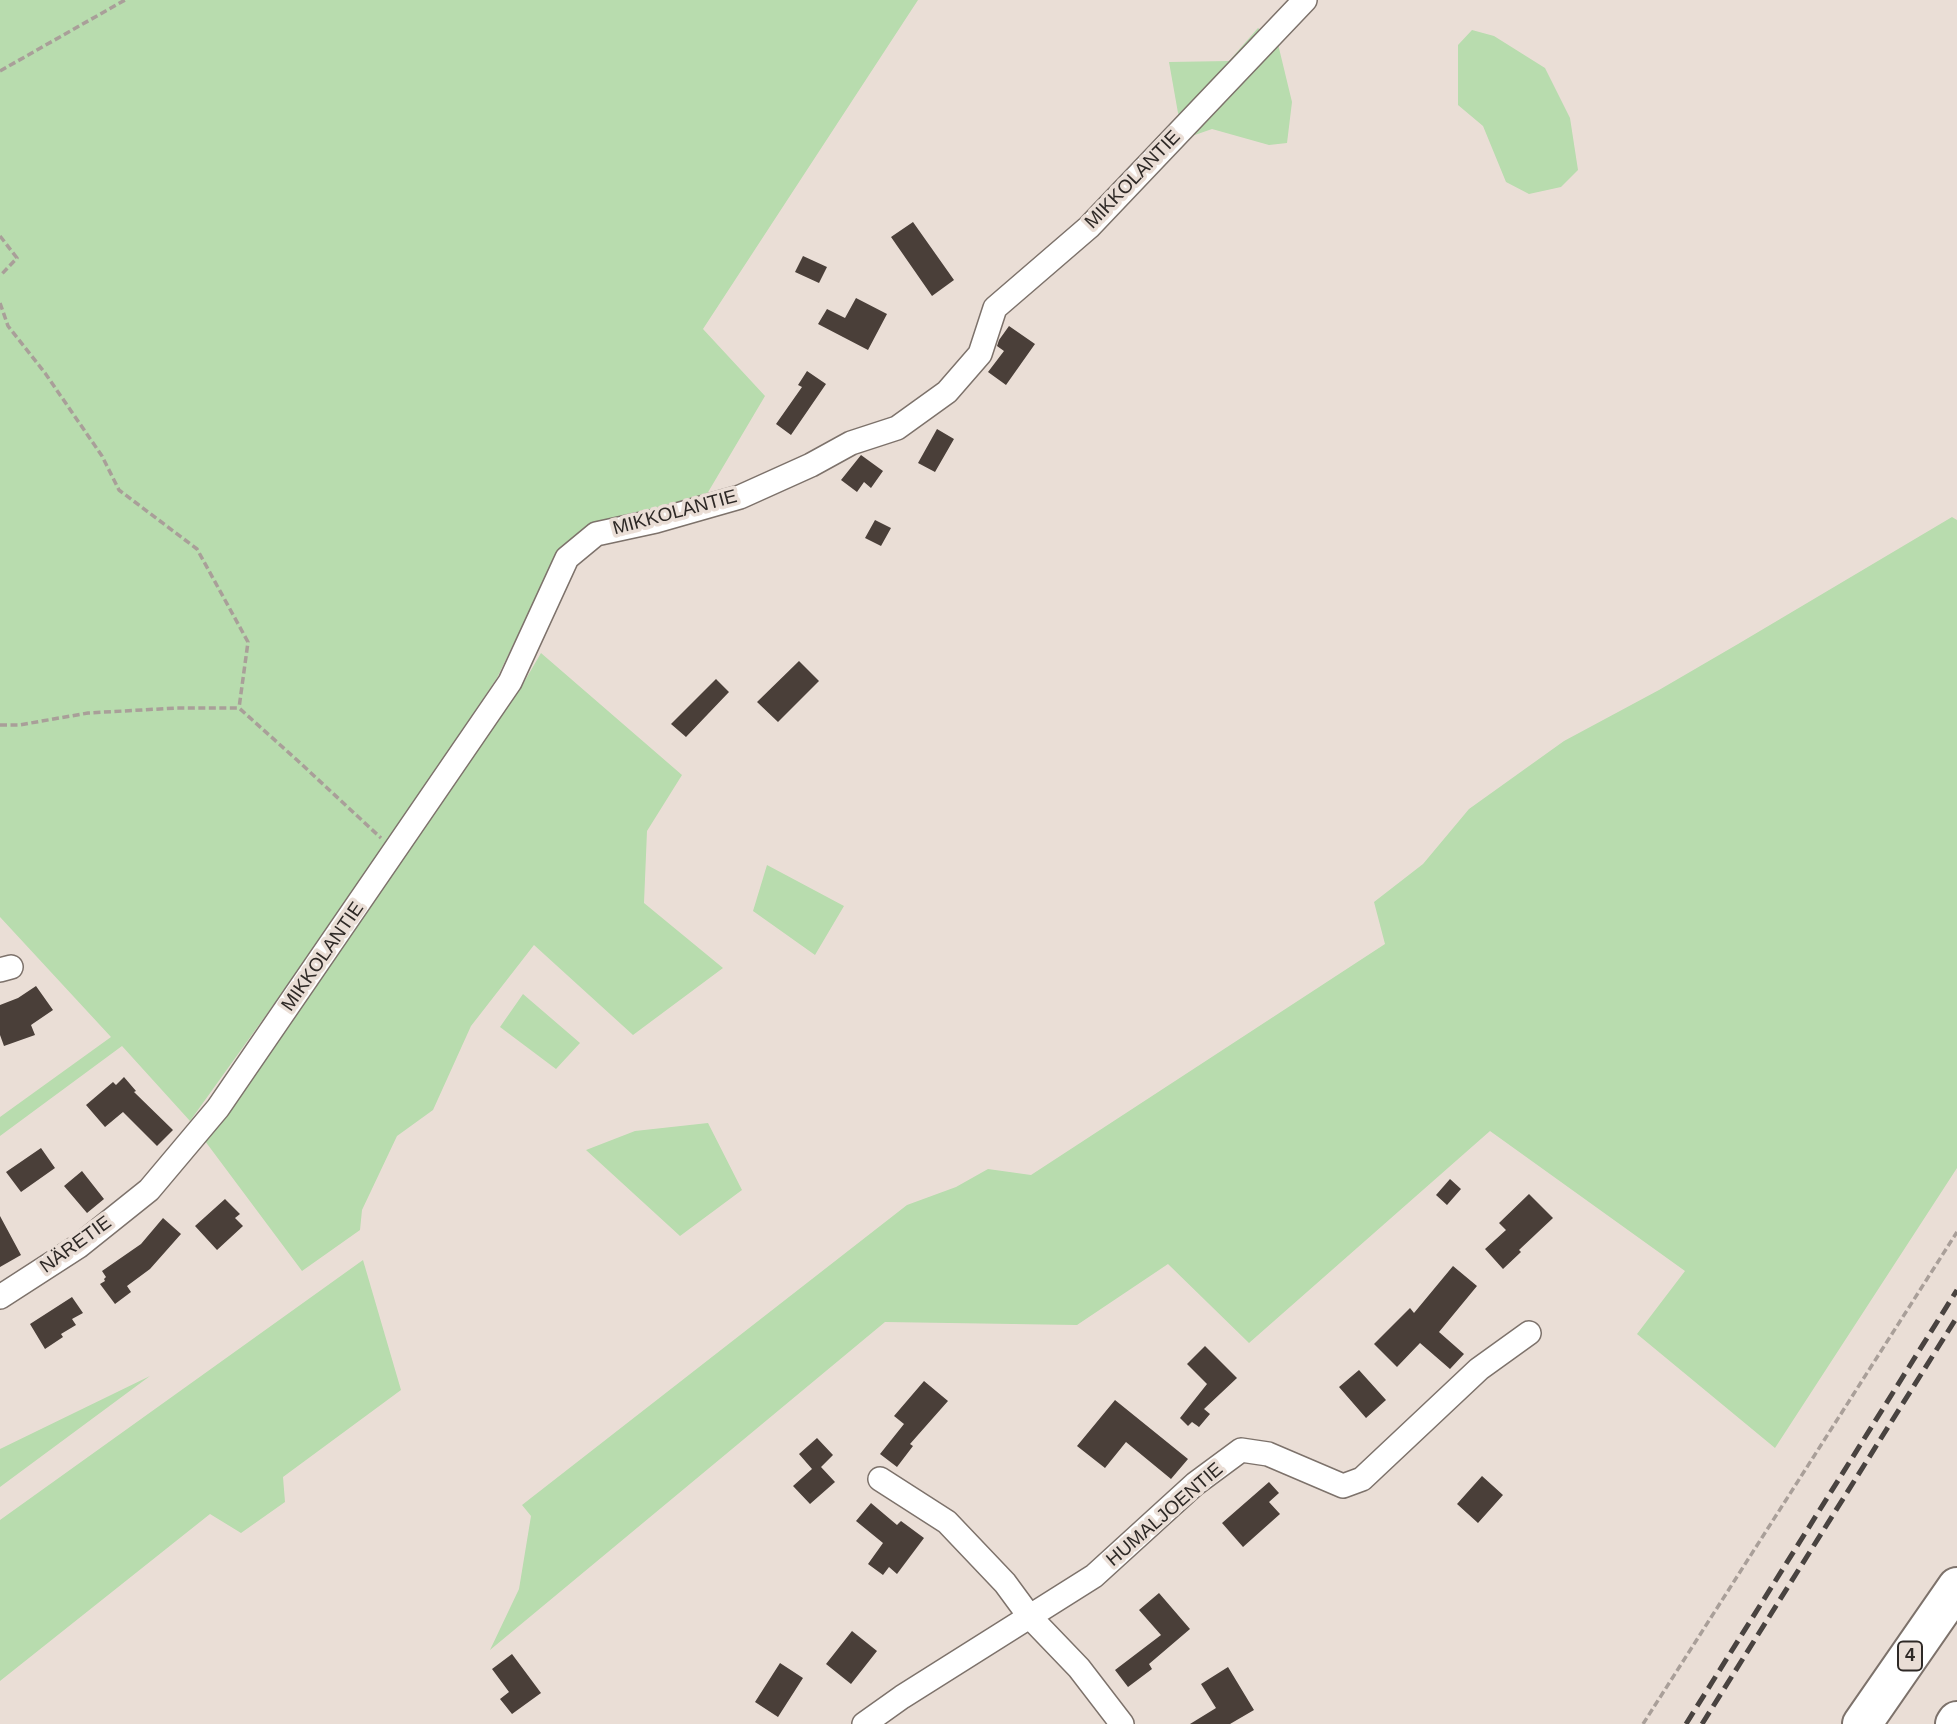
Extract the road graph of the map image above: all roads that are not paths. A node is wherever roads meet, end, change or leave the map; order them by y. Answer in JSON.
{"nodes":[{"id":1,"x":1305,"y":0,"type":"edge"},
{"id":2,"x":149,"y":1190,"type":"joint"},
{"id":3,"x":0,"y":1297,"type":"edge"},
{"id":4,"x":1529,"y":1333,"type":"dead end"},
{"id":5,"x":880,"y":1479,"type":"dead end"},
{"id":6,"x":1957,"y":1587,"type":"edge"},
{"id":7,"x":1030,"y":1617,"type":"junction"},
{"id":8,"x":864,"y":1724,"type":"edge"},
{"id":9,"x":1122,"y":1724,"type":"edge"},
{"id":10,"x":1863,"y":1724,"type":"edge"}],
"edges":[{"from":1,"to":2,"type":"street","name":"MIKKOLANTIE"},
{"from":2,"to":3,"type":"street","name":"NÄRETIE"},
{"from":4,"to":7,"type":"street","name":"HUMALJOENTIE"},
{"from":5,"to":7,"type":"street"},
{"from":6,"to":10,"type":"highway","number":"4"},
{"from":7,"to":8,"type":"street","name":"HUMALJOENTIE"},
{"from":7,"to":9,"type":"street"}]}
